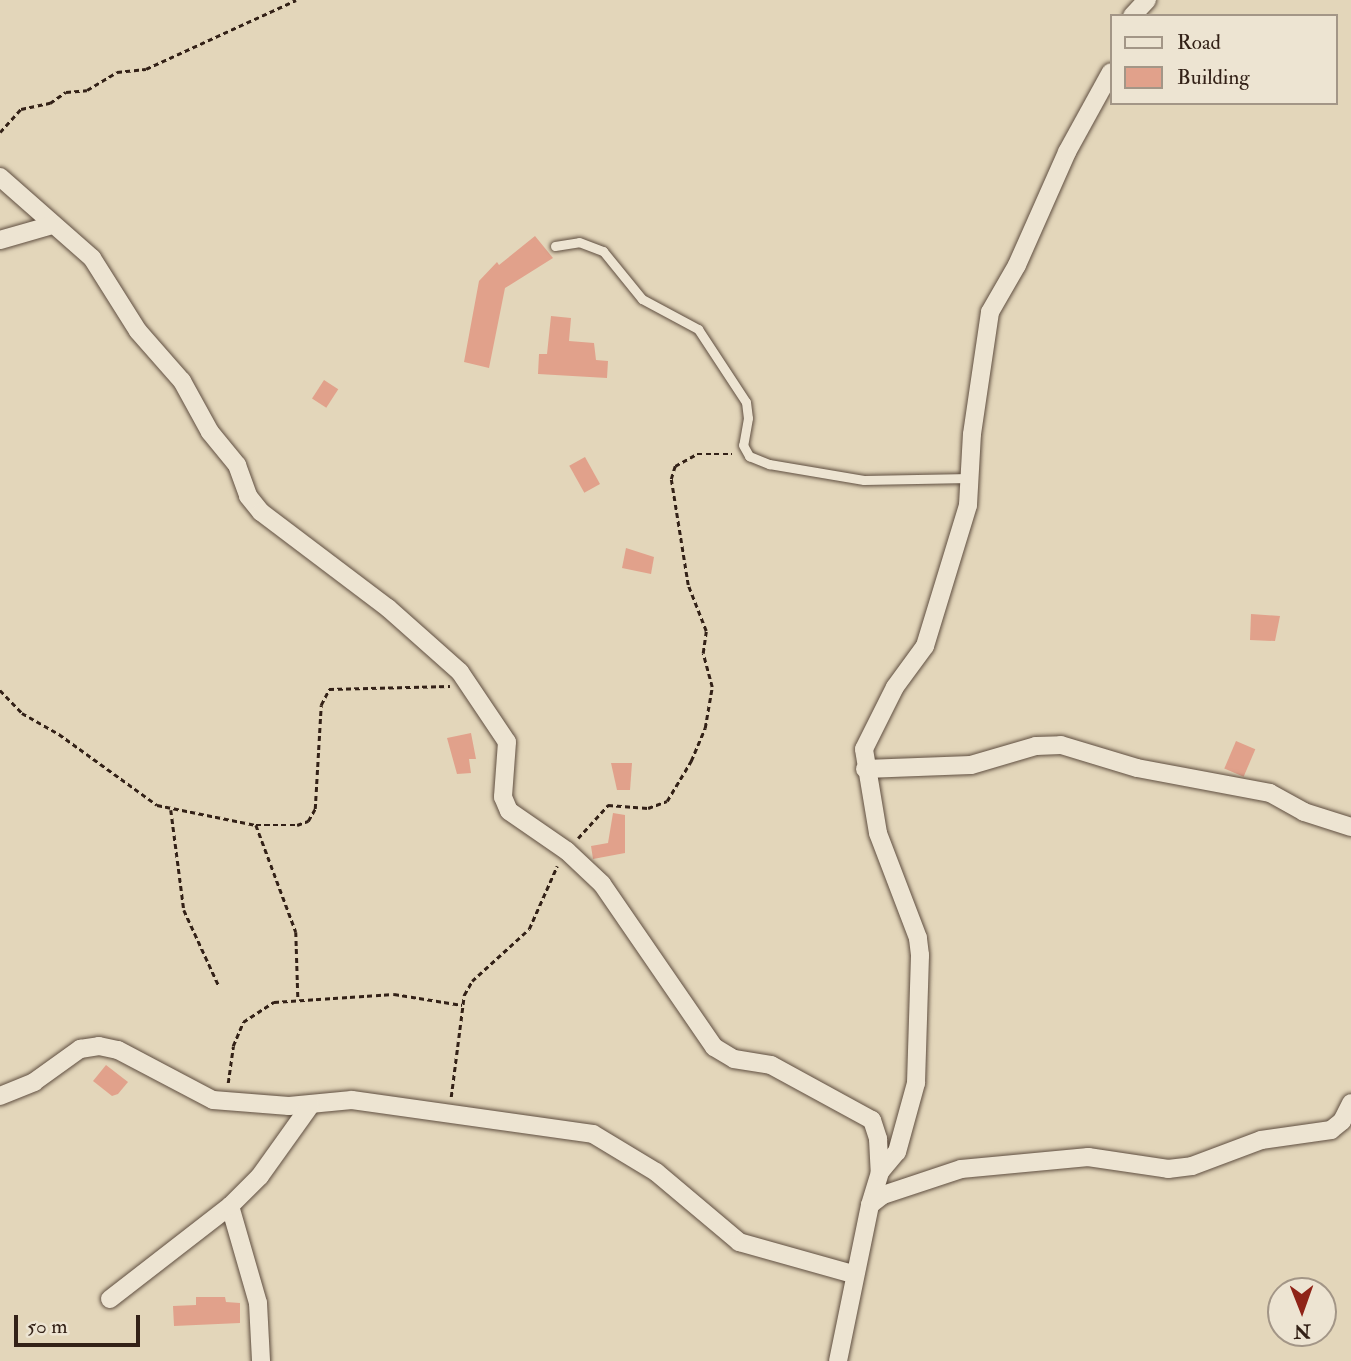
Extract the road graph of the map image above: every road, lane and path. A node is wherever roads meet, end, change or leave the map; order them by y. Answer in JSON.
{"nodes":[{"id":1,"x":296,"y":0,"type":"edge"},
{"id":2,"x":1147,"y":0,"type":"edge"},
{"id":3,"x":1134,"y":14,"type":"edge"},
{"id":4,"x":1110,"y":74,"type":"edge"},
{"id":5,"x":0,"y":132,"type":"edge"},
{"id":6,"x":0,"y":177,"type":"edge"},
{"id":7,"x":52,"y":225,"type":"junction"},
{"id":8,"x":0,"y":240,"type":"edge"},
{"id":9,"x":555,"y":246,"type":"dead end"},
{"id":10,"x":744,"y":451,"type":"junction"},
{"id":11,"x":970,"y":478,"type":"junction"},
{"id":12,"x":470,"y":686,"type":"junction"},
{"id":13,"x":0,"y":690,"type":"edge"},
{"id":14,"x":865,"y":768,"type":"junction"},
{"id":15,"x":171,"y":810,"type":"junction"},
{"id":16,"x":256,"y":825,"type":"junction"},
{"id":17,"x":1351,"y":827,"type":"edge"},
{"id":18,"x":566,"y":851,"type":"junction"},
{"id":19,"x":219,"y":986,"type":"dead end"},
{"id":20,"x":298,"y":997,"type":"junction"},
{"id":21,"x":462,"y":1005,"type":"junction"},
{"id":22,"x":0,"y":1096,"type":"edge"},
{"id":23,"x":226,"y":1102,"type":"junction"},
{"id":24,"x":1351,"y":1103,"type":"edge"},
{"id":25,"x":310,"y":1106,"type":"junction"},
{"id":26,"x":443,"y":1114,"type":"junction"},
{"id":27,"x":872,"y":1120,"type":"junction"},
{"id":28,"x":901,"y":1131,"type":"junction"},
{"id":29,"x":880,"y":1172,"type":"junction"},
{"id":30,"x":870,"y":1205,"type":"junction"},
{"id":31,"x":230,"y":1206,"type":"junction"},
{"id":32,"x":852,"y":1274,"type":"junction"},
{"id":33,"x":110,"y":1299,"type":"dead end"},
{"id":34,"x":261,"y":1361,"type":"edge"},
{"id":35,"x":838,"y":1361,"type":"edge"}],
"edges":[{"from":1,"to":5,"type":"path"},
{"from":2,"to":3,"type":"street"},
{"from":4,"to":11,"type":"street"},
{"from":6,"to":7,"type":"street"},
{"from":7,"to":8,"type":"street"},
{"from":7,"to":12,"type":"street"},
{"from":9,"to":10,"type":"lane"},
{"from":10,"to":11,"type":"lane"},
{"from":10,"to":18,"type":"path"},
{"from":11,"to":14,"type":"street"},
{"from":12,"to":16,"type":"path"},
{"from":12,"to":18,"type":"street"},
{"from":13,"to":15,"type":"path"},
{"from":14,"to":17,"type":"street"},
{"from":14,"to":28,"type":"street"},
{"from":15,"to":16,"type":"path"},
{"from":15,"to":19,"type":"path"},
{"from":16,"to":20,"type":"path"},
{"from":18,"to":21,"type":"path"},
{"from":18,"to":27,"type":"street"},
{"from":20,"to":21,"type":"path"},
{"from":20,"to":23,"type":"path"},
{"from":21,"to":26,"type":"path"},
{"from":22,"to":23,"type":"street"},
{"from":23,"to":25,"type":"street"},
{"from":24,"to":30,"type":"street"},
{"from":25,"to":26,"type":"street"},
{"from":25,"to":31,"type":"street"},
{"from":26,"to":32,"type":"street"},
{"from":27,"to":28,"type":"street"},
{"from":27,"to":29,"type":"street"},
{"from":28,"to":29,"type":"street"},
{"from":29,"to":30,"type":"street"},
{"from":30,"to":32,"type":"street"},
{"from":31,"to":33,"type":"street"},
{"from":31,"to":34,"type":"street"},
{"from":32,"to":35,"type":"street"}]}
